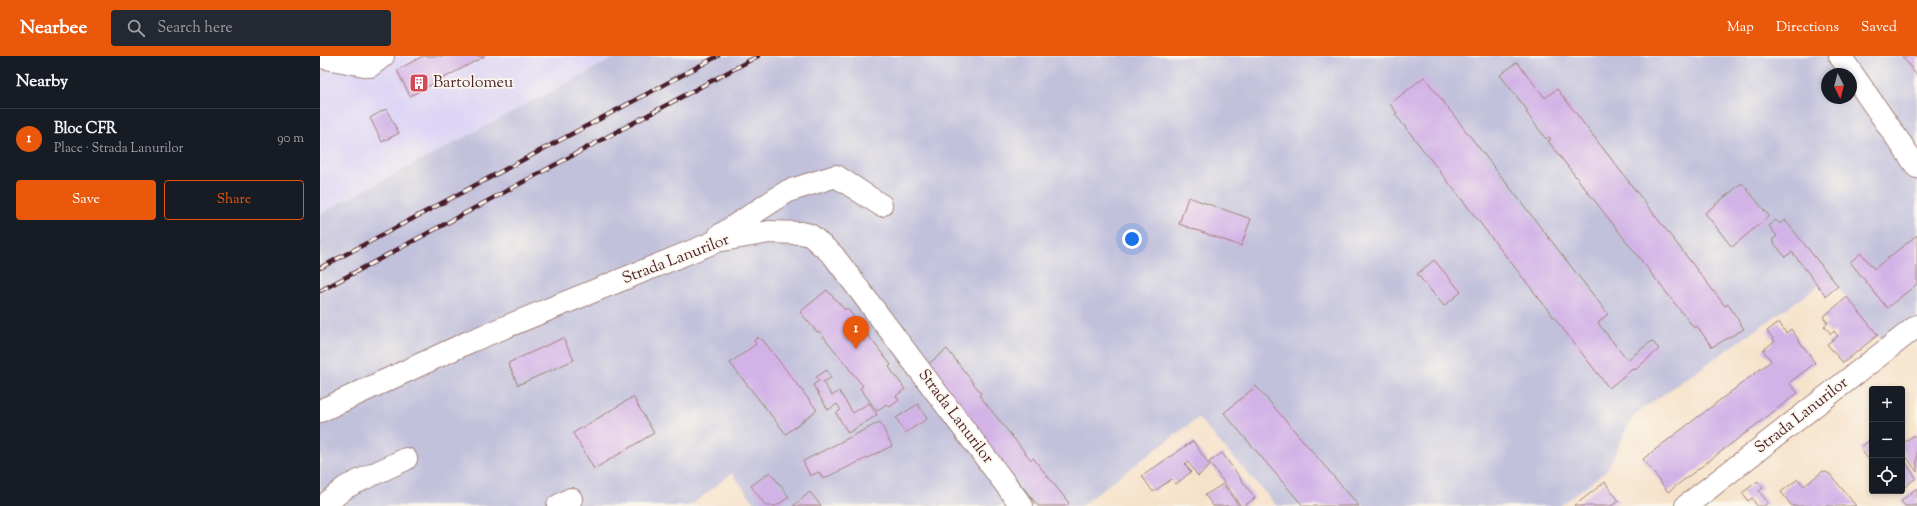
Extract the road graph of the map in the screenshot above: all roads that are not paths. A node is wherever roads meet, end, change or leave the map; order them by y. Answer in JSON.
{"nodes":[{"id":1,"x":383,"y":56,"type":"edge"},
{"id":2,"x":1840,"y":56,"type":"edge"},
{"id":3,"x":320,"y":57,"type":"edge"},
{"id":4,"x":1917,"y":167,"type":"edge"},
{"id":5,"x":881,"y":205,"type":"dead end"},
{"id":6,"x":701,"y":248,"type":"junction"},
{"id":7,"x":1917,"y":326,"type":"edge"},
{"id":8,"x":320,"y":411,"type":"edge"},
{"id":9,"x":406,"y":459,"type":"dead end"},
{"id":10,"x":328,"y":506,"type":"edge"},
{"id":11,"x":1022,"y":506,"type":"edge"},
{"id":12,"x":1686,"y":506,"type":"edge"}],
"edges":[{"from":1,"to":3,"type":"street"},
{"from":2,"to":4,"type":"street"},
{"from":5,"to":6,"type":"street"},
{"from":6,"to":8,"type":"street","name":"Strada Lanurilor"},
{"from":6,"to":11,"type":"street","name":"Strada Lanurilor"},
{"from":7,"to":12,"type":"street","name":"Strada Lanurilor"},
{"from":9,"to":10,"type":"street"}]}
